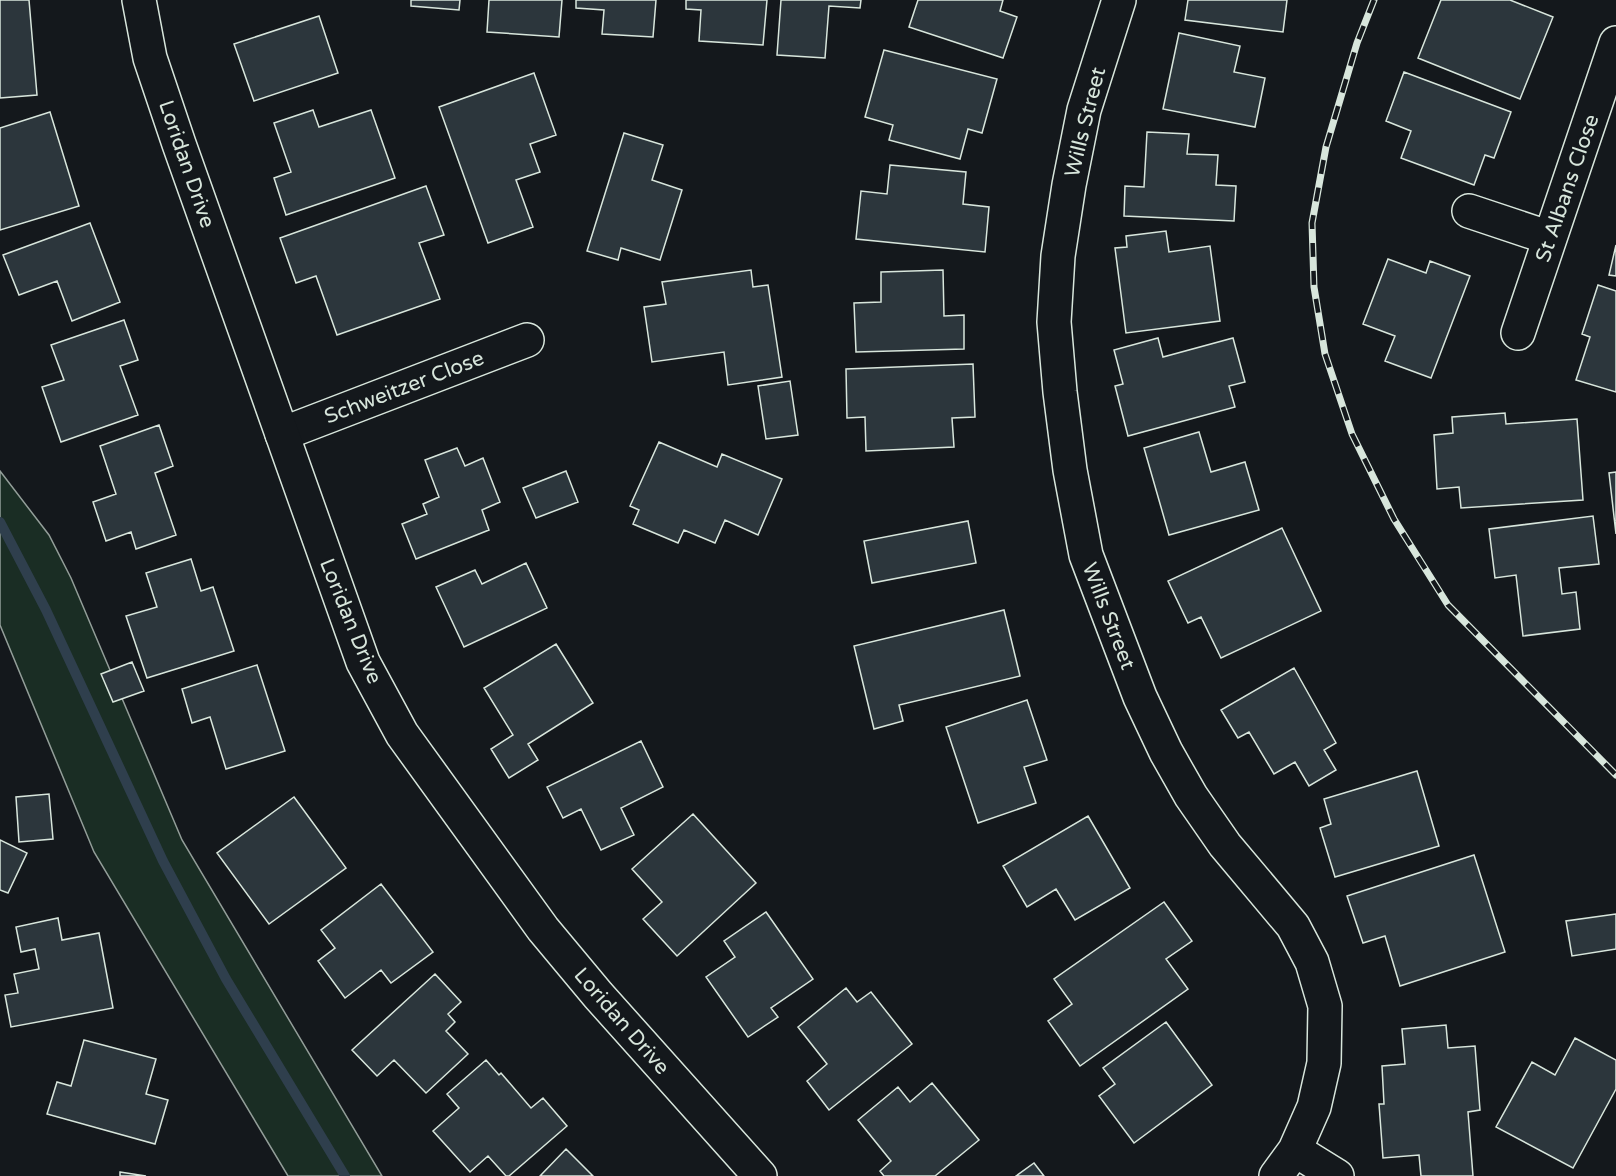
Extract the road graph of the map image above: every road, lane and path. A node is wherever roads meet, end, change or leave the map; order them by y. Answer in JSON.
{"nodes":[{"id":1,"x":139,"y":0,"type":"edge"},
{"id":2,"x":1119,"y":0,"type":"edge"},
{"id":3,"x":1616,"y":43,"type":"edge"},
{"id":4,"x":1469,"y":212,"type":"dead end"},
{"id":5,"x":1550,"y":238,"type":"junction"},
{"id":6,"x":1518,"y":333,"type":"dead end"},
{"id":7,"x":527,"y":340,"type":"dead end"},
{"id":8,"x":282,"y":434,"type":"junction"},
{"id":9,"x":1295,"y":1150,"type":"junction"},
{"id":10,"x":759,"y":1176,"type":"edge"},
{"id":11,"x":1276,"y":1176,"type":"edge"},
{"id":12,"x":1337,"y":1176,"type":"edge"}],
"edges":[{"from":1,"to":8,"type":"street","name":"Loridan Drive"},
{"from":2,"to":9,"type":"street","name":"Wills Street"},
{"from":3,"to":5,"type":"street","name":"St Albans Close"},
{"from":4,"to":5,"type":"street"},
{"from":5,"to":6,"type":"street","name":"St Albans Close"},
{"from":7,"to":8,"type":"street","name":"Schweitzer Close"},
{"from":8,"to":10,"type":"street","name":"Loridan Drive"},
{"from":9,"to":11,"type":"street","name":"Wills Street"},
{"from":9,"to":12,"type":"street"}]}
